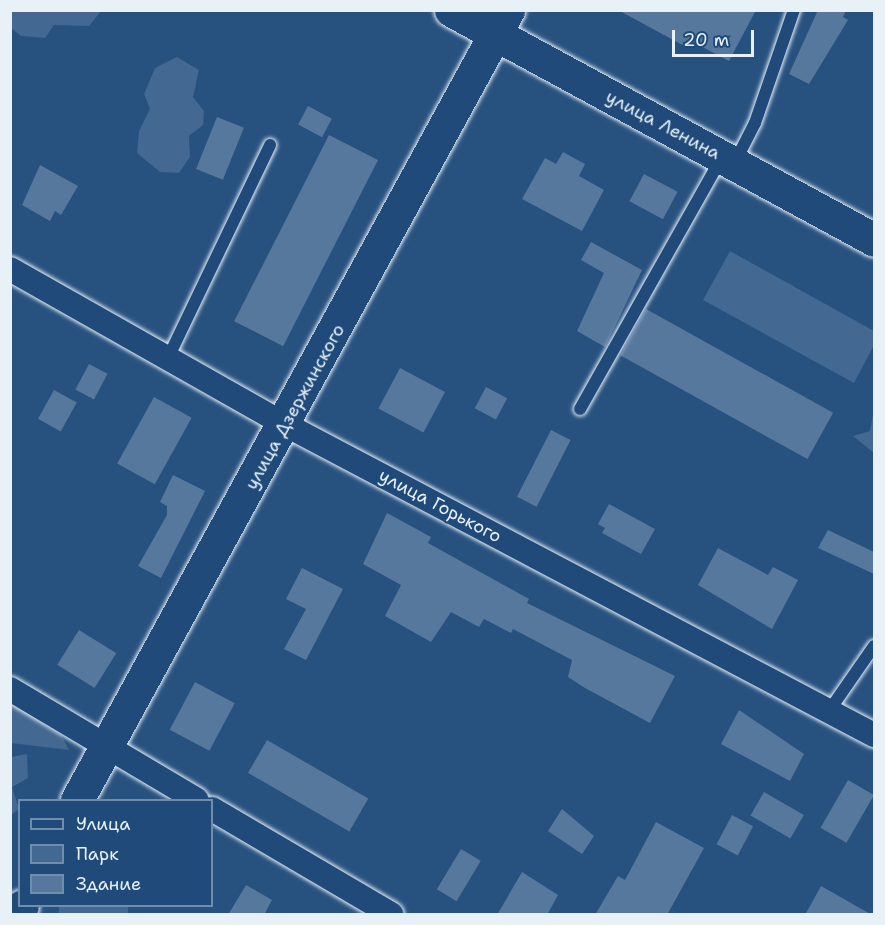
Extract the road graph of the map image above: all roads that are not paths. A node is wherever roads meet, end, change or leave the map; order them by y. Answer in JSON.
{"nodes":[{"id":1,"x":451,"y":10,"type":"edge"},
{"id":2,"x":794,"y":10,"type":"edge"},
{"id":3,"x":501,"y":22,"type":"edge"},
{"id":4,"x":270,"y":145,"type":"dead end"},
{"id":5,"x":728,"y":161,"type":"junction"},
{"id":6,"x":874,"y":240,"type":"edge"},
{"id":7,"x":10,"y":269,"type":"edge"},
{"id":8,"x":170,"y":356,"type":"junction"},
{"id":9,"x":580,"y":409,"type":"dead end"},
{"id":10,"x":286,"y":425,"type":"junction"},
{"id":11,"x":874,"y":646,"type":"edge"},
{"id":12,"x":10,"y":689,"type":"edge"},
{"id":13,"x":829,"y":711,"type":"junction"},
{"id":14,"x":874,"y":735,"type":"edge"},
{"id":15,"x":106,"y":746,"type":"junction"},
{"id":16,"x":78,"y":799,"type":"edge"},
{"id":17,"x":194,"y":799,"type":"edge"},
{"id":18,"x":213,"y":810,"type":"edge"},
{"id":19,"x":391,"y":915,"type":"edge"}],
"edges":[{"from":1,"to":3,"type":"main road","name":"улица Ленина"},
{"from":2,"to":5,"type":"lane"},
{"from":3,"to":5,"type":"main road","name":"улица Ленина"},
{"from":3,"to":10,"type":"main road","name":"улица Дзержинского"},
{"from":4,"to":8,"type":"lane"},
{"from":5,"to":6,"type":"main road","name":"улица Ленина"},
{"from":5,"to":9,"type":"lane"},
{"from":7,"to":8,"type":"street","name":"улица Горького"},
{"from":8,"to":10,"type":"street","name":"улица Горького"},
{"from":10,"to":13,"type":"street","name":"улица Горького"},
{"from":10,"to":15,"type":"main road","name":"улица Дзержинского"},
{"from":11,"to":13,"type":"lane"},
{"from":12,"to":15,"type":"street"},
{"from":13,"to":14,"type":"street","name":"улица Горького"},
{"from":15,"to":16,"type":"main road","name":"улица Дзержинского"},
{"from":15,"to":17,"type":"street"},
{"from":18,"to":19,"type":"street"}]}
